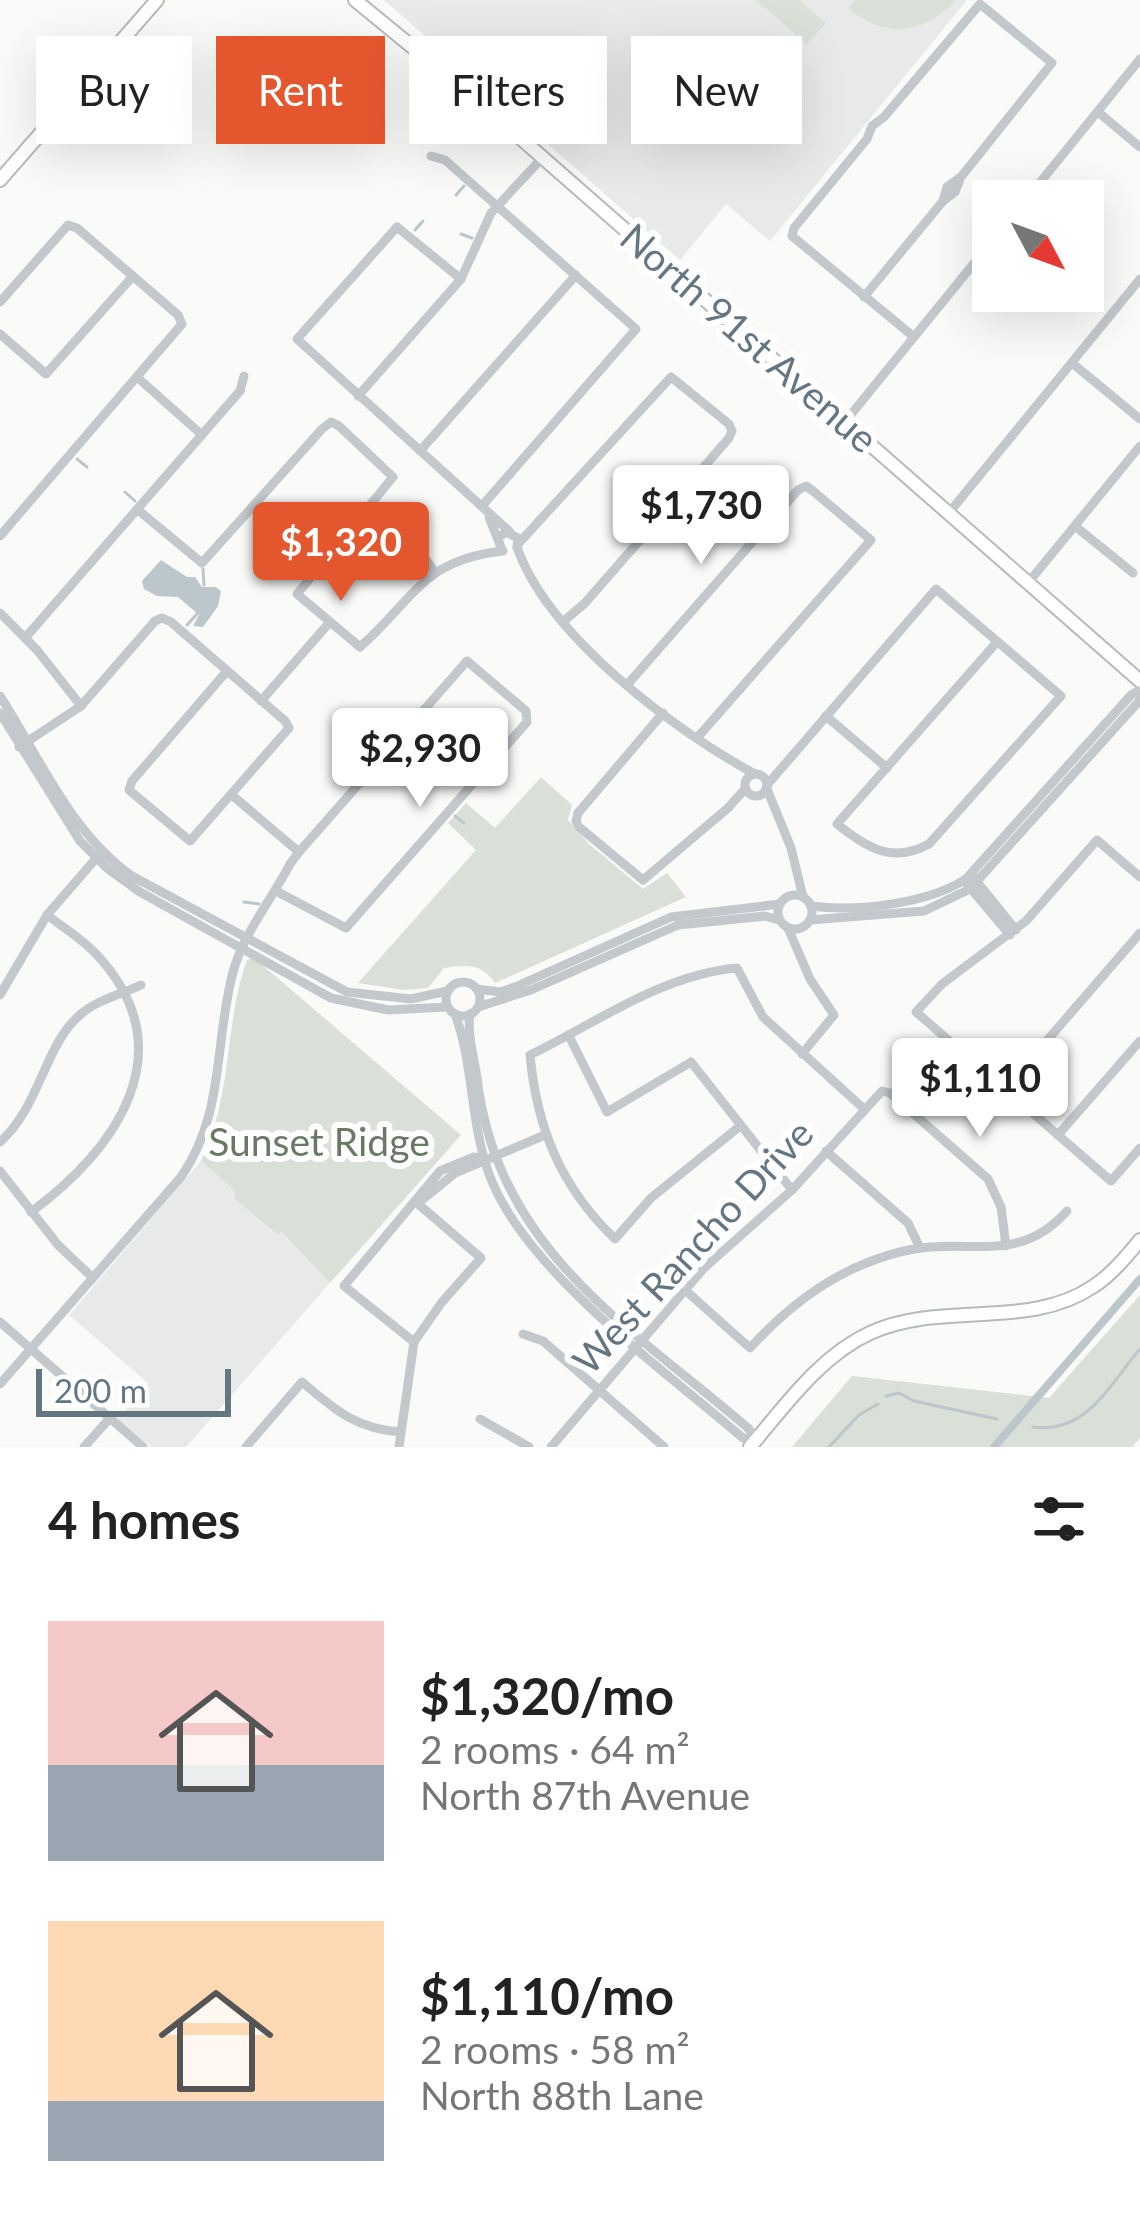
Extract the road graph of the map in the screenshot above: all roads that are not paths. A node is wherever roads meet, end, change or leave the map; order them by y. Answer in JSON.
{"nodes":[{"id":1,"x":157,"y":0,"type":"edge"},
{"id":2,"x":355,"y":0,"type":"edge"},
{"id":3,"x":1140,"y":59,"type":"edge"},
{"id":4,"x":1098,"y":112,"type":"junction"},
{"id":5,"x":1140,"y":147,"type":"edge"},
{"id":6,"x":431,"y":156,"type":"dead end"},
{"id":7,"x":543,"y":157,"type":"junction"},
{"id":8,"x":0,"y":180,"type":"edge"},
{"id":9,"x":1042,"y":180,"type":"edge"},
{"id":10,"x":498,"y":205,"type":"junction"},
{"id":11,"x":972,"y":266,"type":"edge"},
{"id":12,"x":576,"y":275,"type":"junction"},
{"id":13,"x":133,"y":276,"type":"junction"},
{"id":14,"x":461,"y":279,"type":"junction"},
{"id":15,"x":1140,"y":279,"type":"edge"},
{"id":16,"x":864,"y":297,"type":"junction"},
{"id":17,"x":0,"y":302,"type":"edge"},
{"id":18,"x":0,"y":334,"type":"edge"},
{"id":19,"x":914,"y":337,"type":"junction"},
{"id":20,"x":1072,"y":363,"type":"junction"},
{"id":21,"x":244,"y":376,"type":"dead end"},
{"id":22,"x":138,"y":378,"type":"junction"},
{"id":23,"x":358,"y":396,"type":"junction"},
{"id":24,"x":1140,"y":419,"type":"edge"},
{"id":25,"x":844,"y":423,"type":"junction"},
{"id":26,"x":202,"y":435,"type":"junction"},
{"id":27,"x":1140,"y":446,"type":"edge"},
{"id":28,"x":420,"y":451,"type":"junction"},
{"id":29,"x":368,"y":509,"type":"junction"},
{"id":30,"x":485,"y":509,"type":"junction"},
{"id":31,"x":138,"y":510,"type":"junction"},
{"id":32,"x":948,"y":514,"type":"junction"},
{"id":33,"x":537,"y":525,"type":"junction"},
{"id":34,"x":1075,"y":526,"type":"junction"},
{"id":35,"x":511,"y":532,"type":"junction"},
{"id":36,"x":0,"y":536,"type":"edge"},
{"id":37,"x":501,"y":545,"type":"junction"},
{"id":38,"x":518,"y":545,"type":"junction"},
{"id":39,"x":434,"y":572,"type":"junction"},
{"id":40,"x":527,"y":572,"type":"junction"},
{"id":41,"x":1132,"y":573,"type":"dead end"},
{"id":42,"x":1028,"y":583,"type":"junction"},
{"id":43,"x":0,"y":613,"type":"edge"},
{"id":44,"x":564,"y":621,"type":"junction"},
{"id":45,"x":329,"y":623,"type":"junction"},
{"id":46,"x":26,"y":637,"type":"junction"},
{"id":47,"x":998,"y":642,"type":"junction"},
{"id":48,"x":227,"y":671,"type":"junction"},
{"id":49,"x":1140,"y":681,"type":"edge"},
{"id":50,"x":627,"y":686,"type":"junction"},
{"id":51,"x":1140,"y":690,"type":"edge"},
{"id":52,"x":0,"y":696,"type":"edge"},
{"id":53,"x":1140,"y":700,"type":"edge"},
{"id":54,"x":261,"y":701,"type":"junction"},
{"id":55,"x":81,"y":706,"type":"junction"},
{"id":56,"x":0,"y":713,"type":"edge"},
{"id":57,"x":663,"y":713,"type":"junction"},
{"id":58,"x":826,"y":716,"type":"junction"},
{"id":59,"x":697,"y":738,"type":"junction"},
{"id":60,"x":24,"y":744,"type":"junction"},
{"id":61,"x":732,"y":762,"type":"junction"},
{"id":62,"x":782,"y":765,"type":"junction"},
{"id":63,"x":887,"y":768,"type":"junction"},
{"id":64,"x":757,"y":774,"type":"junction"},
{"id":65,"x":756,"y":790,"type":"junction"},
{"id":66,"x":233,"y":796,"type":"junction"},
{"id":67,"x":299,"y":851,"type":"junction"},
{"id":68,"x":99,"y":854,"type":"junction"},
{"id":69,"x":794,"y":872,"type":"junction"},
{"id":70,"x":1140,"y":877,"type":"edge"},
{"id":71,"x":970,"y":881,"type":"junction"},
{"id":72,"x":276,"y":891,"type":"junction"},
{"id":73,"x":802,"y":896,"type":"junction"},
{"id":74,"x":784,"y":900,"type":"junction"},
{"id":75,"x":811,"y":907,"type":"junction"},
{"id":76,"x":47,"y":915,"type":"junction"},
{"id":77,"x":807,"y":923,"type":"junction"},
{"id":78,"x":784,"y":924,"type":"junction"},
{"id":79,"x":1013,"y":933,"type":"junction"},
{"id":80,"x":1140,"y":933,"type":"edge"},
{"id":81,"x":245,"y":944,"type":"junction"},
{"id":82,"x":800,"y":952,"type":"junction"},
{"id":83,"x":141,"y":985,"type":"dead end"},
{"id":84,"x":477,"y":989,"type":"junction"},
{"id":85,"x":447,"y":991,"type":"junction"},
{"id":86,"x":124,"y":992,"type":"junction"},
{"id":87,"x":0,"y":995,"type":"edge"},
{"id":88,"x":451,"y":1010,"type":"junction"},
{"id":89,"x":474,"y":1010,"type":"junction"},
{"id":90,"x":569,"y":1036,"type":"junction"},
{"id":91,"x":1140,"y":1041,"type":"edge"},
{"id":92,"x":802,"y":1054,"type":"junction"},
{"id":93,"x":1005,"y":1089,"type":"junction"},
{"id":94,"x":863,"y":1108,"type":"junction"},
{"id":95,"x":740,"y":1126,"type":"junction"},
{"id":96,"x":1058,"y":1135,"type":"junction"},
{"id":97,"x":545,"y":1136,"type":"junction"},
{"id":98,"x":0,"y":1142,"type":"edge"},
{"id":99,"x":1140,"y":1148,"type":"edge"},
{"id":100,"x":826,"y":1151,"type":"junction"},
{"id":101,"x":488,"y":1157,"type":"junction"},
{"id":102,"x":0,"y":1171,"type":"edge"},
{"id":103,"x":792,"y":1190,"type":"junction"},
{"id":104,"x":417,"y":1203,"type":"junction"},
{"id":105,"x":1067,"y":1211,"type":"dead end"},
{"id":106,"x":31,"y":1212,"type":"junction"},
{"id":107,"x":1140,"y":1240,"type":"edge"},
{"id":108,"x":1006,"y":1246,"type":"junction"},
{"id":109,"x":920,"y":1248,"type":"junction"},
{"id":110,"x":92,"y":1278,"type":"junction"},
{"id":111,"x":685,"y":1290,"type":"junction"},
{"id":112,"x":0,"y":1322,"type":"edge"},
{"id":113,"x":523,"y":1334,"type":"dead end"},
{"id":114,"x":414,"y":1342,"type":"junction"},
{"id":115,"x":640,"y":1342,"type":"junction"},
{"id":116,"x":31,"y":1349,"type":"junction"},
{"id":117,"x":0,"y":1384,"type":"edge"},
{"id":118,"x":598,"y":1390,"type":"junction"},
{"id":119,"x":110,"y":1418,"type":"junction"},
{"id":120,"x":480,"y":1419,"type":"dead end"},
{"id":121,"x":400,"y":1432,"type":"junction"},
{"id":122,"x":752,"y":1444,"type":"edge"},
{"id":123,"x":84,"y":1447,"type":"edge"},
{"id":124,"x":143,"y":1447,"type":"edge"},
{"id":125,"x":246,"y":1447,"type":"edge"},
{"id":126,"x":399,"y":1447,"type":"edge"},
{"id":127,"x":529,"y":1447,"type":"edge"},
{"id":128,"x":551,"y":1447,"type":"edge"},
{"id":129,"x":664,"y":1447,"type":"edge"}],
"edges":[{"from":1,"to":8,"type":"main road"},
{"from":2,"to":7,"type":"main road","name":"North 91st Avenue"},
{"from":3,"to":4,"type":"street"},
{"from":4,"to":5,"type":"street"},
{"from":4,"to":9,"type":"street"},
{"from":6,"to":10,"type":"street"},
{"from":7,"to":10,"type":"street"},
{"from":7,"to":25,"type":"main road","name":"North 91st Avenue"},
{"from":10,"to":12,"type":"street"},
{"from":10,"to":14,"type":"street"},
{"from":11,"to":19,"type":"street"},
{"from":12,"to":28,"type":"street"},
{"from":12,"to":30,"type":"street"},
{"from":13,"to":17,"type":"street"},
{"from":13,"to":18,"type":"street"},
{"from":13,"to":22,"type":"street"},
{"from":14,"to":23,"type":"street"},
{"from":14,"to":23,"type":"street"},
{"from":15,"to":20,"type":"street"},
{"from":16,"to":16,"type":"street"},
{"from":16,"to":19,"type":"street"},
{"from":19,"to":25,"type":"street"},
{"from":20,"to":24,"type":"street"},
{"from":20,"to":32,"type":"street"},
{"from":21,"to":26,"type":"street"},
{"from":22,"to":26,"type":"street"},
{"from":22,"to":36,"type":"street"},
{"from":23,"to":28,"type":"street"},
{"from":25,"to":32,"type":"main road","name":"North 91st Avenue"},
{"from":26,"to":31,"type":"street"},
{"from":27,"to":34,"type":"street"},
{"from":28,"to":30,"type":"street"},
{"from":29,"to":31,"type":"street"},
{"from":29,"to":39,"type":"street"},
{"from":29,"to":45,"type":"street"},
{"from":30,"to":35,"type":"street"},
{"from":30,"to":37,"type":"street"},
{"from":31,"to":46,"type":"street"},
{"from":32,"to":42,"type":"main road","name":"North 91st Avenue"},
{"from":33,"to":35,"type":"street"},
{"from":33,"to":38,"type":"street"},
{"from":33,"to":44,"type":"street"},
{"from":34,"to":41,"type":"street"},
{"from":34,"to":42,"type":"street"},
{"from":35,"to":37,"type":"street"},
{"from":35,"to":38,"type":"street"},
{"from":37,"to":38,"type":"street"},
{"from":37,"to":39,"type":"street"},
{"from":37,"to":40,"type":"street"},
{"from":38,"to":40,"type":"street"},
{"from":39,"to":45,"type":"street"},
{"from":40,"to":44,"type":"street"},
{"from":42,"to":49,"type":"main road","name":"North 91st Avenue"},
{"from":43,"to":46,"type":"street"},
{"from":44,"to":50,"type":"street"},
{"from":45,"to":54,"type":"street"},
{"from":46,"to":55,"type":"street"},
{"from":47,"to":58,"type":"street"},
{"from":47,"to":63,"type":"street"},
{"from":47,"to":63,"type":"street"},
{"from":48,"to":54,"type":"street"},
{"from":48,"to":55,"type":"street"},
{"from":48,"to":66,"type":"street"},
{"from":50,"to":57,"type":"street"},
{"from":50,"to":59,"type":"street"},
{"from":51,"to":71,"type":"street"},
{"from":52,"to":60,"type":"street"},
{"from":53,"to":71,"type":"street"},
{"from":54,"to":66,"type":"street"},
{"from":55,"to":60,"type":"street"},
{"from":56,"to":60,"type":"street"},
{"from":57,"to":59,"type":"street"},
{"from":57,"to":65,"type":"street"},
{"from":58,"to":62,"type":"street"},
{"from":58,"to":63,"type":"street"},
{"from":59,"to":61,"type":"street"},
{"from":60,"to":68,"type":"street"},
{"from":61,"to":64,"type":"street"},
{"from":61,"to":65,"type":"street"},
{"from":62,"to":64,"type":"street"},
{"from":62,"to":65,"type":"street"},
{"from":64,"to":65,"type":"street"},
{"from":65,"to":69,"type":"street"},
{"from":66,"to":67,"type":"street"},
{"from":67,"to":72,"type":"street"},
{"from":67,"to":72,"type":"street"},
{"from":68,"to":76,"type":"street"},
{"from":68,"to":81,"type":"street"},
{"from":69,"to":73,"type":"street"},
{"from":69,"to":74,"type":"street"},
{"from":70,"to":79,"type":"street"},
{"from":71,"to":75,"type":"street"},
{"from":71,"to":77,"type":"street"},
{"from":71,"to":79,"type":"street"},
{"from":72,"to":81,"type":"street"},
{"from":73,"to":74,"type":"street"},
{"from":73,"to":75,"type":"street"},
{"from":74,"to":78,"type":"street"},
{"from":74,"to":84,"type":"street"},
{"from":75,"to":77,"type":"street"},
{"from":76,"to":86,"type":"street"},
{"from":76,"to":87,"type":"street"},
{"from":77,"to":78,"type":"street"},
{"from":77,"to":82,"type":"street"},
{"from":78,"to":82,"type":"street"},
{"from":78,"to":89,"type":"street"},
{"from":79,"to":93,"type":"street"},
{"from":80,"to":93,"type":"street"},
{"from":81,"to":85,"type":"street"},
{"from":81,"to":88,"type":"street"},
{"from":81,"to":110,"type":"street"},
{"from":82,"to":92,"type":"street"},
{"from":83,"to":86,"type":"street"},
{"from":84,"to":85,"type":"street"},
{"from":84,"to":89,"type":"street"},
{"from":85,"to":88,"type":"street"},
{"from":86,"to":98,"type":"street"},
{"from":86,"to":106,"type":"street"},
{"from":88,"to":89,"type":"street"},
{"from":88,"to":101,"type":"street"},
{"from":89,"to":101,"type":"street"},
{"from":90,"to":92,"type":"street"},
{"from":90,"to":95,"type":"street"},
{"from":90,"to":97,"type":"street"},
{"from":91,"to":96,"type":"street"},
{"from":92,"to":94,"type":"street"},
{"from":93,"to":96,"type":"street"},
{"from":94,"to":100,"type":"street","name":"West Rancho Drive"},
{"from":94,"to":108,"type":"street","name":"West Rancho Drive"},
{"from":95,"to":97,"type":"street"},
{"from":95,"to":103,"type":"street"},
{"from":96,"to":99,"type":"street"},
{"from":97,"to":101,"type":"street"},
{"from":100,"to":103,"type":"street","name":"West Rancho Drive"},
{"from":100,"to":109,"type":"street"},
{"from":101,"to":104,"type":"street"},
{"from":101,"to":115,"type":"street"},
{"from":102,"to":106,"type":"street"},
{"from":103,"to":111,"type":"street","name":"West Rancho Drive"},
{"from":104,"to":114,"type":"street"},
{"from":104,"to":114,"type":"street"},
{"from":105,"to":108,"type":"street"},
{"from":106,"to":110,"type":"street"},
{"from":107,"to":122,"type":"main road"},
{"from":108,"to":109,"type":"street"},
{"from":109,"to":111,"type":"street"},
{"from":110,"to":116,"type":"street"},
{"from":111,"to":115,"type":"street","name":"West Rancho Drive"},
{"from":112,"to":116,"type":"street"},
{"from":113,"to":118,"type":"street"},
{"from":114,"to":121,"type":"street"},
{"from":115,"to":118,"type":"street","name":"West Rancho Drive"},
{"from":115,"to":122,"type":"street"},
{"from":116,"to":117,"type":"street"},
{"from":116,"to":119,"type":"street"},
{"from":118,"to":128,"type":"street","name":"West Rancho Drive"},
{"from":118,"to":129,"type":"street"},
{"from":119,"to":123,"type":"street"},
{"from":119,"to":124,"type":"street"},
{"from":120,"to":127,"type":"street"},
{"from":121,"to":125,"type":"street"},
{"from":121,"to":126,"type":"street"}]}
